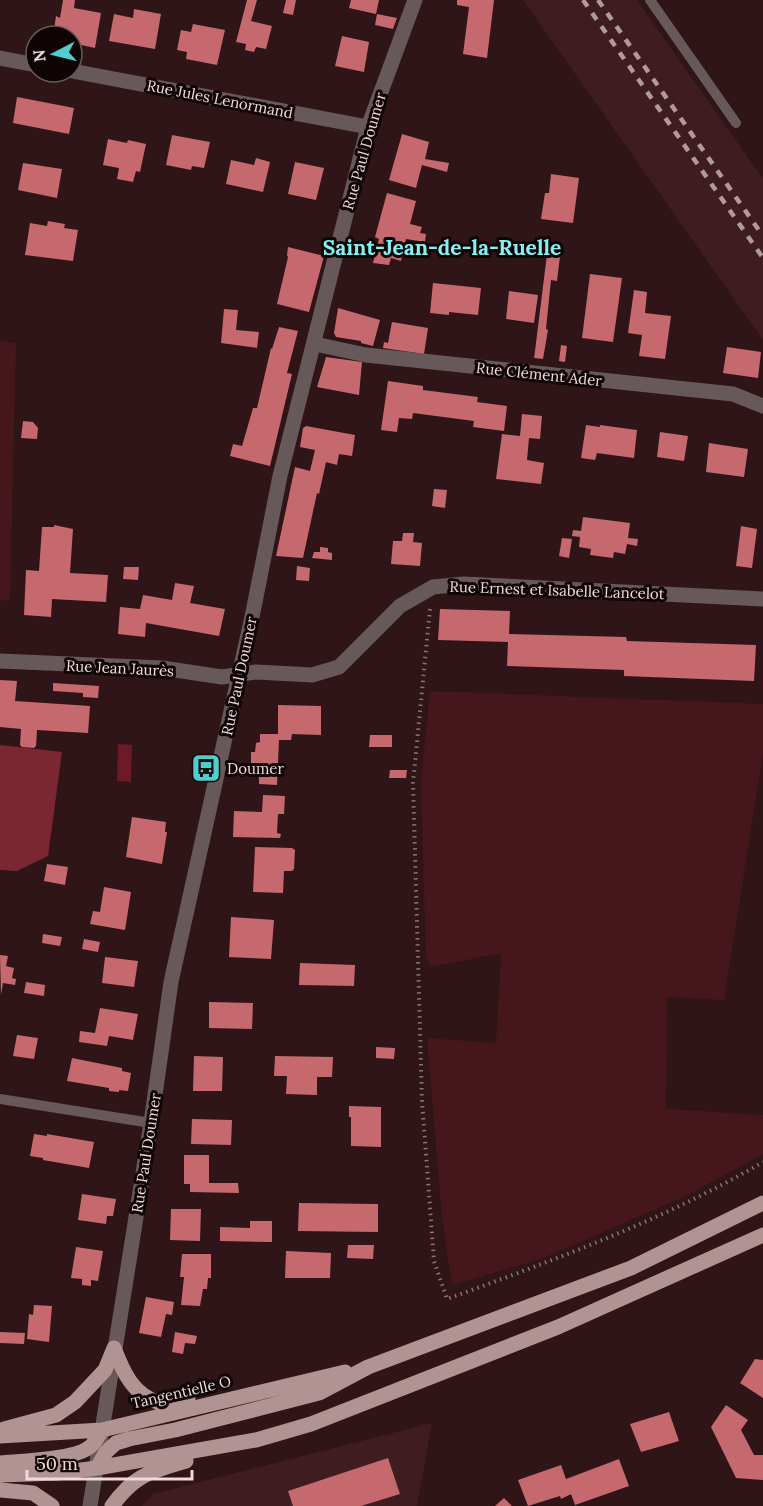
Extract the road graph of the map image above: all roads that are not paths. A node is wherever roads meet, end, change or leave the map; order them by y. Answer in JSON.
{"nodes":[{"id":1,"x":415,"y":0,"type":"edge"},
{"id":2,"x":650,"y":0,"type":"edge"},
{"id":3,"x":0,"y":58,"type":"edge"},
{"id":4,"x":24,"y":63,"type":"edge"},
{"id":5,"x":84,"y":73,"type":"edge"},
{"id":6,"x":736,"y":123,"type":"dead end"},
{"id":7,"x":368,"y":127,"type":"junction"},
{"id":8,"x":315,"y":344,"type":"junction"},
{"id":9,"x":763,"y":406,"type":"edge"},
{"id":10,"x":763,"y":599,"type":"edge"},
{"id":11,"x":0,"y":661,"type":"edge"},
{"id":12,"x":239,"y":675,"type":"junction"},
{"id":13,"x":0,"y":1099,"type":"edge"},
{"id":14,"x":151,"y":1123,"type":"junction"},
{"id":15,"x":763,"y":1203,"type":"edge"},
{"id":16,"x":763,"y":1235,"type":"edge"},
{"id":17,"x":114,"y":1348,"type":"junction"},
{"id":18,"x":368,"y":1367,"type":"junction"},
{"id":19,"x":102,"y":1430,"type":"junction"},
{"id":20,"x":0,"y":1431,"type":"edge"},
{"id":21,"x":0,"y":1436,"type":"edge"},
{"id":22,"x":256,"y":1440,"type":"junction"},
{"id":23,"x":0,"y":1463,"type":"edge"},
{"id":24,"x":97,"y":1468,"type":"junction"},
{"id":25,"x":0,"y":1475,"type":"edge"},
{"id":26,"x":0,"y":1490,"type":"edge"},
{"id":27,"x":52,"y":1506,"type":"edge"},
{"id":28,"x":90,"y":1506,"type":"edge"},
{"id":29,"x":112,"y":1506,"type":"edge"}],
"edges":[{"from":1,"to":7,"type":"street","name":"Rue Paul Doumer"},
{"from":2,"to":6,"type":"lane"},
{"from":3,"to":4,"type":"street"},
{"from":5,"to":7,"type":"street","name":"Rue Jules Lenormand"},
{"from":7,"to":8,"type":"street","name":"Rue Paul Doumer"},
{"from":8,"to":9,"type":"street","name":"Rue Clément Ader"},
{"from":8,"to":12,"type":"street","name":"Rue Paul Doumer"},
{"from":10,"to":12,"type":"street","name":"Rue Ernest et Isabelle Lancelot"},
{"from":11,"to":12,"type":"street","name":"Rue Jean Jaurès"},
{"from":12,"to":14,"type":"street","name":"Rue Paul Doumer"},
{"from":13,"to":14,"type":"lane"},
{"from":14,"to":17,"type":"street","name":"Rue Paul Doumer"},
{"from":15,"to":18,"type":"main road"},
{"from":16,"to":22,"type":"main road"},
{"from":17,"to":18,"type":"main road"},
{"from":17,"to":19,"type":"street","name":"Rue Paul Doumer"},
{"from":17,"to":20,"type":"main road"},
{"from":18,"to":19,"type":"main road","name":"Tangentielle O"},
{"from":18,"to":24,"type":"main road"},
{"from":19,"to":21,"type":"main road","name":"Tangentielle O"},
{"from":19,"to":23,"type":"main road"},
{"from":19,"to":24,"type":"street","name":"Rue Paul Doumer"},
{"from":22,"to":24,"type":"main road"},
{"from":22,"to":29,"type":"main road"},
{"from":24,"to":25,"type":"main road"},
{"from":24,"to":28,"type":"street","name":"Rue Paul Doumer"},
{"from":26,"to":27,"type":"main road"}]}
